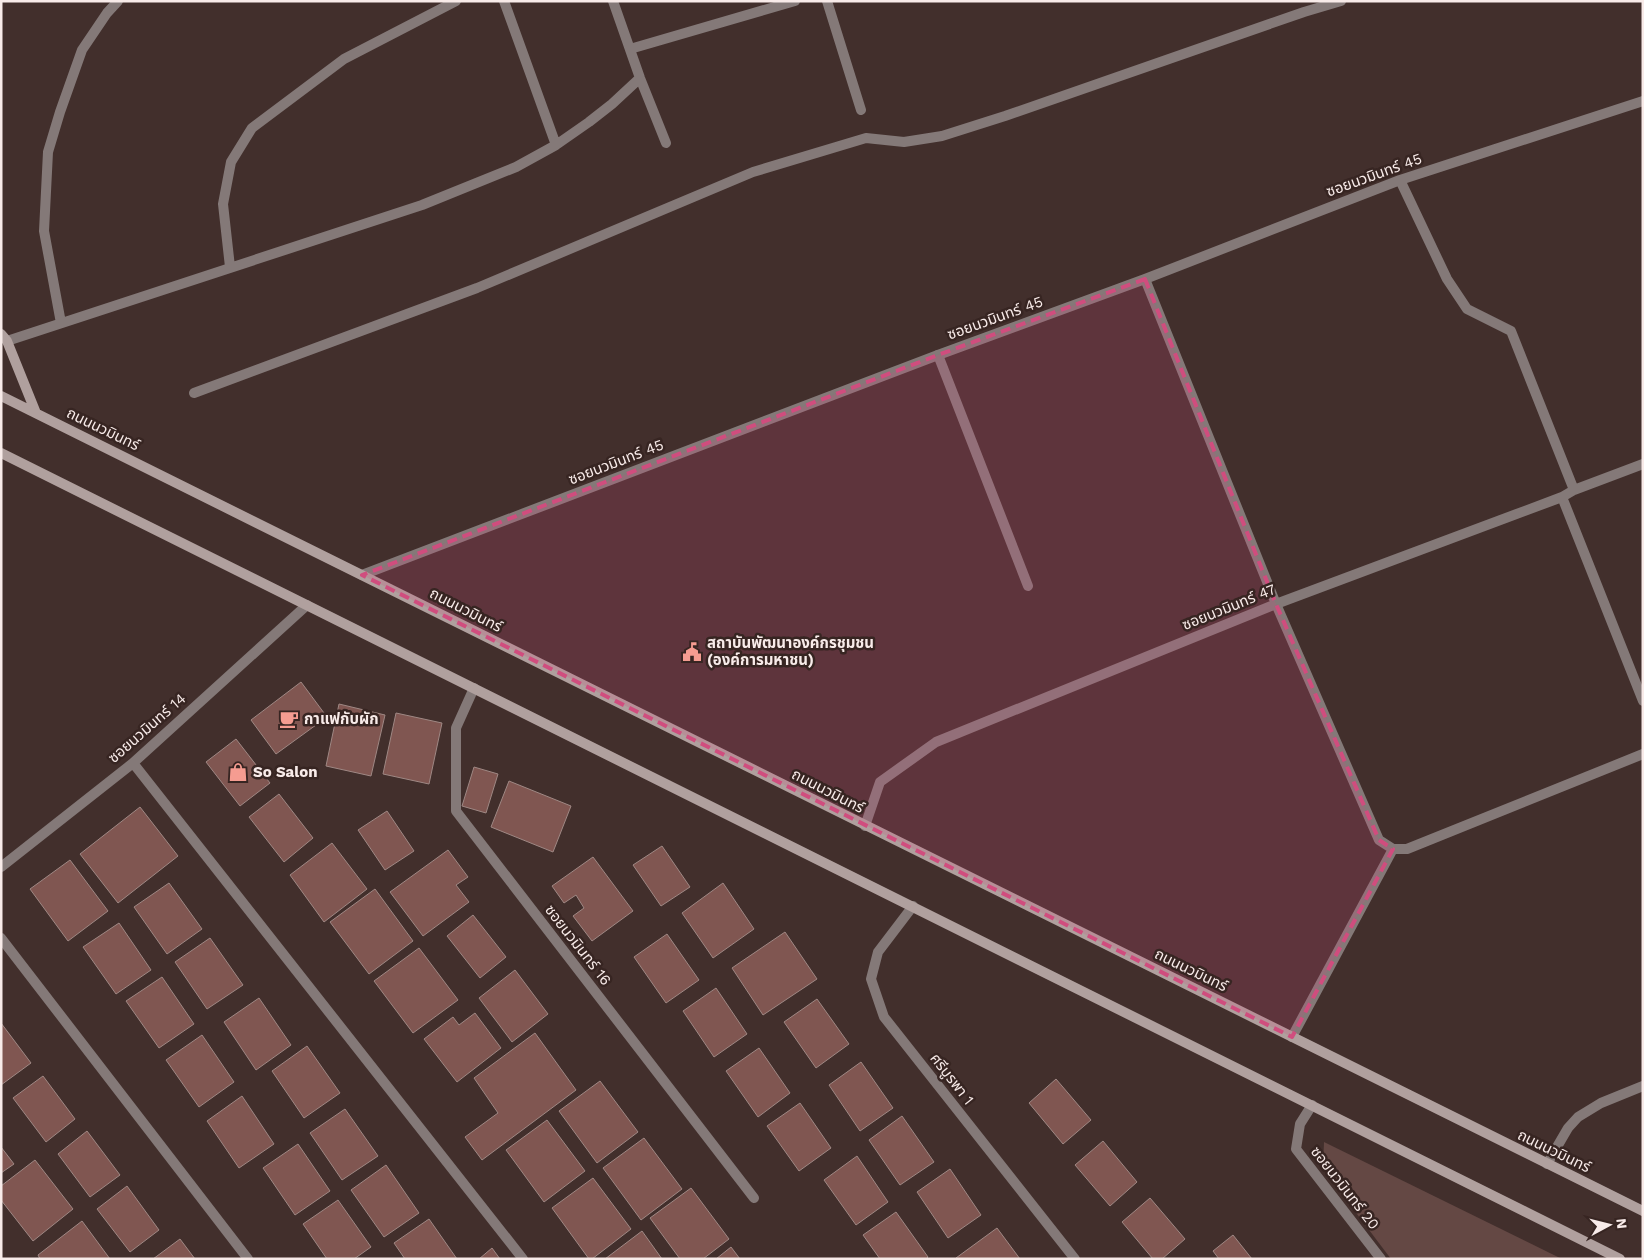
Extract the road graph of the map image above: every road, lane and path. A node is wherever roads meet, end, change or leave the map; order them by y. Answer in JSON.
{"nodes":[{"id":1,"x":118,"y":1,"type":"edge"},
{"id":2,"x":456,"y":1,"type":"edge"},
{"id":3,"x":504,"y":1,"type":"edge"},
{"id":4,"x":613,"y":1,"type":"edge"},
{"id":5,"x":795,"y":1,"type":"edge"},
{"id":6,"x":827,"y":1,"type":"edge"},
{"id":7,"x":1341,"y":1,"type":"edge"},
{"id":8,"x":630,"y":49,"type":"junction"},
{"id":9,"x":640,"y":78,"type":"junction"},
{"id":10,"x":1643,"y":100,"type":"edge"},
{"id":11,"x":860,"y":110,"type":"dead end"},
{"id":12,"x":666,"y":143,"type":"dead end"},
{"id":13,"x":556,"y":145,"type":"junction"},
{"id":14,"x":1400,"y":180,"type":"junction"},
{"id":15,"x":230,"y":267,"type":"junction"},
{"id":16,"x":1146,"y":279,"type":"junction"},
{"id":17,"x":61,"y":323,"type":"junction"},
{"id":18,"x":4,"y":337,"type":"edge"},
{"id":19,"x":938,"y":355,"type":"junction"},
{"id":20,"x":194,"y":393,"type":"dead end"},
{"id":21,"x":1,"y":396,"type":"edge"},
{"id":22,"x":36,"y":413,"type":"junction"},
{"id":23,"x":1,"y":453,"type":"edge"},
{"id":24,"x":1643,"y":464,"type":"edge"},
{"id":25,"x":1574,"y":490,"type":"junction"},
{"id":26,"x":1562,"y":497,"type":"junction"},
{"id":27,"x":362,"y":575,"type":"junction"},
{"id":28,"x":1028,"y":586,"type":"dead end"},
{"id":29,"x":1276,"y":604,"type":"junction"},
{"id":30,"x":307,"y":605,"type":"junction"},
{"id":31,"x":474,"y":688,"type":"junction"},
{"id":32,"x":1643,"y":701,"type":"edge"},
{"id":33,"x":1643,"y":754,"type":"edge"},
{"id":34,"x":133,"y":763,"type":"junction"},
{"id":35,"x":865,"y":826,"type":"junction"},
{"id":36,"x":1393,"y":849,"type":"junction"},
{"id":37,"x":1,"y":867,"type":"edge"},
{"id":38,"x":913,"y":906,"type":"junction"},
{"id":39,"x":1,"y":938,"type":"edge"},
{"id":40,"x":1292,"y":1037,"type":"junction"},
{"id":41,"x":1643,"y":1086,"type":"edge"},
{"id":42,"x":1312,"y":1105,"type":"junction"},
{"id":43,"x":1547,"y":1164,"type":"junction"},
{"id":44,"x":754,"y":1198,"type":"dead end"},
{"id":45,"x":1643,"y":1211,"type":"edge"},
{"id":46,"x":248,"y":1259,"type":"edge"},
{"id":47,"x":523,"y":1259,"type":"edge"},
{"id":48,"x":1075,"y":1259,"type":"edge"},
{"id":49,"x":1380,"y":1259,"type":"edge"},
{"id":50,"x":1620,"y":1259,"type":"edge"}],
"edges":[{"from":1,"to":17,"type":"street"},
{"from":2,"to":15,"type":"street"},
{"from":3,"to":13,"type":"street"},
{"from":4,"to":8,"type":"street"},
{"from":5,"to":8,"type":"street"},
{"from":6,"to":11,"type":"street"},
{"from":7,"to":20,"type":"street"},
{"from":8,"to":9,"type":"street"},
{"from":9,"to":12,"type":"street"},
{"from":9,"to":13,"type":"street"},
{"from":10,"to":14,"type":"street","name":"ซอยนวมินทร์ 45"},
{"from":13,"to":15,"type":"street"},
{"from":14,"to":16,"type":"street","name":"ซอยนวมินทร์ 45"},
{"from":14,"to":25,"type":"street"},
{"from":15,"to":17,"type":"street"},
{"from":16,"to":19,"type":"street","name":"ซอยนวมินทร์ 45"},
{"from":16,"to":29,"type":"street"},
{"from":17,"to":18,"type":"street"},
{"from":18,"to":22,"type":"main road"},
{"from":19,"to":27,"type":"street","name":"ซอยนวมินทร์ 45"},
{"from":19,"to":28,"type":"street"},
{"from":21,"to":22,"type":"main road","name":"ถนนนวมินทร์"},
{"from":22,"to":27,"type":"main road","name":"ถนนนวมินทร์"},
{"from":23,"to":30,"type":"main road"},
{"from":24,"to":25,"type":"street","name":"ซอยนวมินทร์ 47"},
{"from":25,"to":26,"type":"street","name":"ซอยนวมินทร์ 47"},
{"from":26,"to":29,"type":"street","name":"ซอยนวมินทร์ 47"},
{"from":26,"to":32,"type":"street"},
{"from":27,"to":35,"type":"main road","name":"ถนนนวมินทร์"},
{"from":29,"to":35,"type":"street","name":"ซอยนวมินทร์ 47"},
{"from":29,"to":36,"type":"street"},
{"from":30,"to":31,"type":"main road"},
{"from":30,"to":34,"type":"street","name":"ซอยนวมินทร์ 14"},
{"from":31,"to":38,"type":"main road"},
{"from":31,"to":44,"type":"street","name":"ซอยนวมินทร์ 16"},
{"from":33,"to":36,"type":"street"},
{"from":34,"to":37,"type":"street","name":"ซอยนวมินทร์ 14"},
{"from":34,"to":47,"type":"street"},
{"from":35,"to":40,"type":"main road","name":"ถนนนวมินทร์"},
{"from":36,"to":40,"type":"street"},
{"from":38,"to":42,"type":"main road"},
{"from":38,"to":48,"type":"street","name":"ศรีบูรพา 1"},
{"from":39,"to":46,"type":"street"},
{"from":40,"to":43,"type":"main road","name":"ถนนนวมินทร์"},
{"from":41,"to":43,"type":"street"},
{"from":42,"to":49,"type":"street","name":"ซอยนวมินทร์ 20"},
{"from":42,"to":50,"type":"main road"},
{"from":43,"to":45,"type":"main road","name":"ถนนนวมินทร์"}]}
